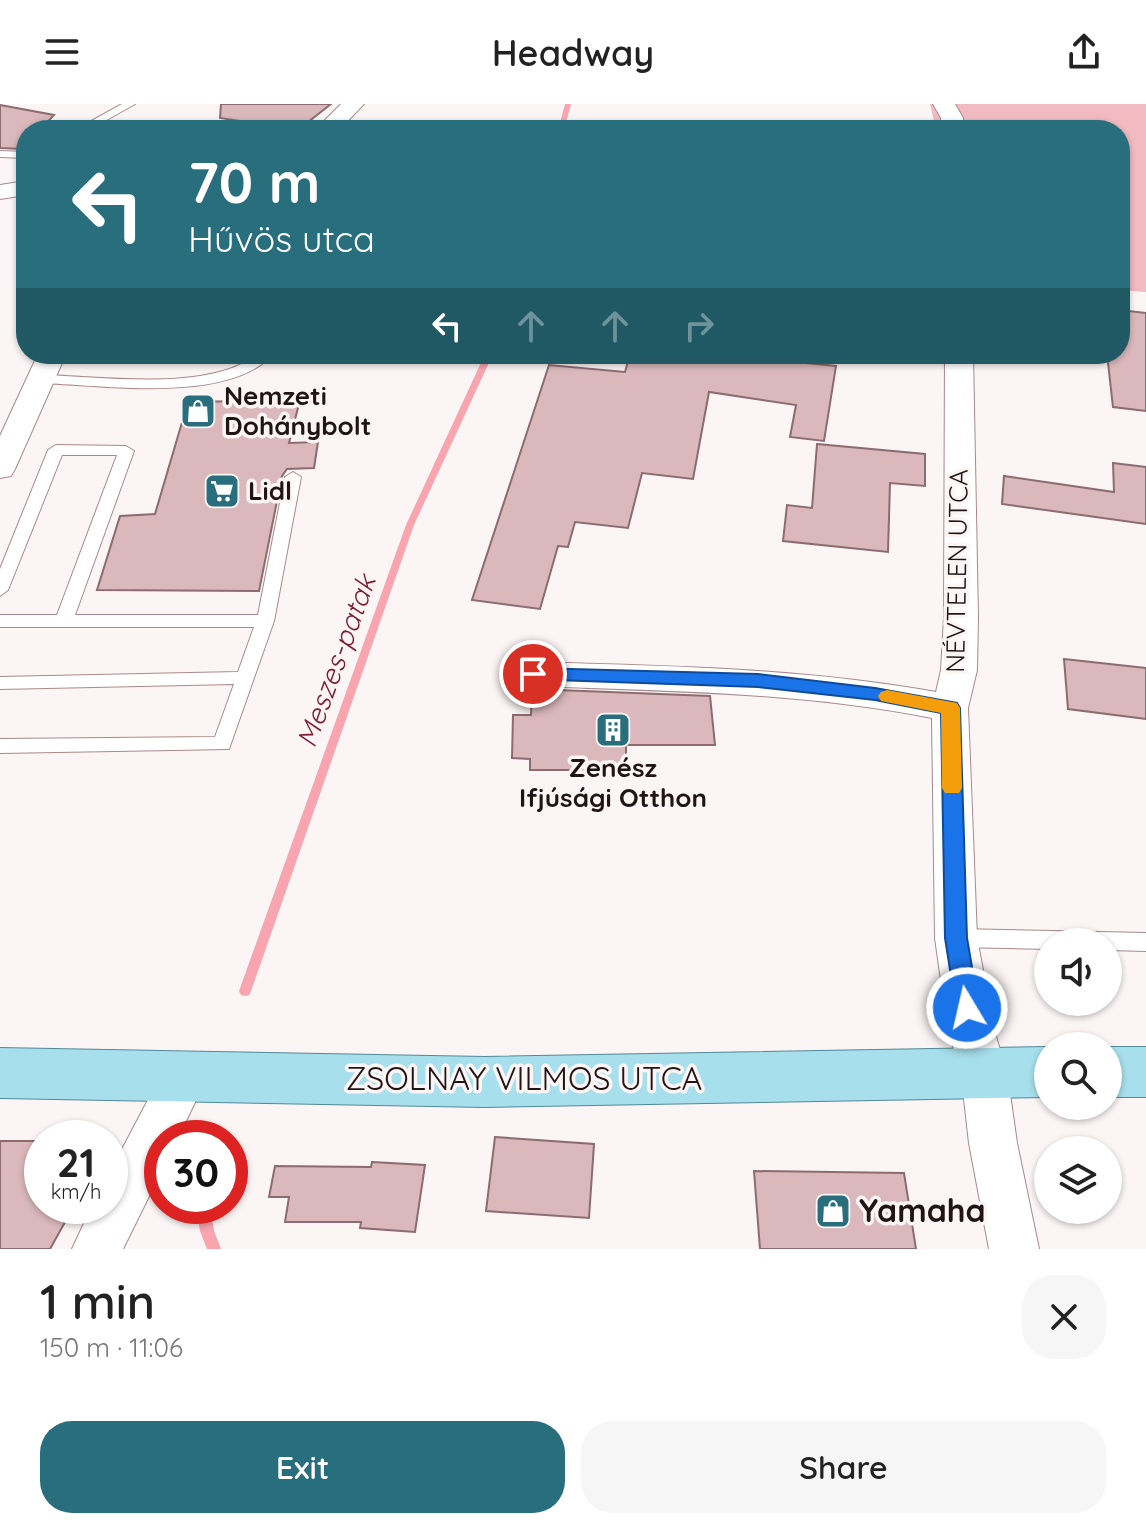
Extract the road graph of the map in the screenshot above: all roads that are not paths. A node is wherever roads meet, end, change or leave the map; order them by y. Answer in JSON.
{"nodes":[{"id":1,"x":130,"y":104,"type":"edge"},
{"id":2,"x":353,"y":104,"type":"edge"},
{"id":3,"x":100,"y":120,"type":"edge"},
{"id":4,"x":336,"y":120,"type":"edge"},
{"id":5,"x":252,"y":364,"type":"edge"},
{"id":6,"x":959,"y":364,"type":"edge"},
{"id":7,"x":47,"y":366,"type":"edge"},
{"id":8,"x":0,"y":469,"type":"edge"},
{"id":9,"x":293,"y":477,"type":"dead end"},
{"id":10,"x":0,"y":590,"type":"edge"},
{"id":11,"x":64,"y":621,"type":"junction"},
{"id":12,"x":265,"y":621,"type":"junction"},
{"id":13,"x":1,"y":624,"type":"edge"},
{"id":14,"x":533,"y":674,"type":"dead end"},
{"id":15,"x":245,"y":678,"type":"junction"},
{"id":16,"x":0,"y":683,"type":"edge"},
{"id":17,"x":950,"y":708,"type":"junction"},
{"id":18,"x":0,"y":746,"type":"edge"},
{"id":19,"x":956,"y":938,"type":"junction"},
{"id":20,"x":1146,"y":942,"type":"edge"},
{"id":21,"x":1034,"y":1072,"type":"edge"},
{"id":22,"x":1122,"y":1072,"type":"edge"},
{"id":23,"x":1146,"y":1072,"type":"edge"},
{"id":24,"x":0,"y":1073,"type":"edge"},
{"id":25,"x":984,"y":1073,"type":"junction"},
{"id":26,"x":184,"y":1077,"type":"junction"},
{"id":27,"x":97,"y":1249,"type":"edge"},
{"id":28,"x":1014,"y":1249,"type":"edge"}],
"edges":[{"from":1,"to":3,"type":"lane"},
{"from":2,"to":4,"type":"street"},
{"from":5,"to":7,"type":"lane"},
{"from":6,"to":17,"type":"street","name":"NÉVTELEN UTCA"},
{"from":7,"to":8,"type":"street"},
{"from":9,"to":12,"type":"lane"},
{"from":10,"to":11,"type":"lane"},
{"from":11,"to":12,"type":"lane"},
{"from":11,"to":13,"type":"lane"},
{"from":12,"to":15,"type":"lane"},
{"from":14,"to":17,"type":"street"},
{"from":15,"to":16,"type":"lane"},
{"from":15,"to":18,"type":"lane"},
{"from":17,"to":19,"type":"street","name":"NÉVTELEN UTCA"},
{"from":19,"to":20,"type":"lane"},
{"from":19,"to":25,"type":"street","name":"NÉVTELEN UTCA"},
{"from":21,"to":25,"type":"main road","name":"ZSOLNAY VILMOS UTCA"},
{"from":22,"to":23,"type":"main road"},
{"from":24,"to":26,"type":"main road","name":"ZSOLNAY VILMOS UTCA"},
{"from":25,"to":26,"type":"main road","name":"ZSOLNAY VILMOS UTCA"},
{"from":25,"to":28,"type":"street","name":"NÉVTELEN UTCA"},
{"from":26,"to":27,"type":"street"}]}
